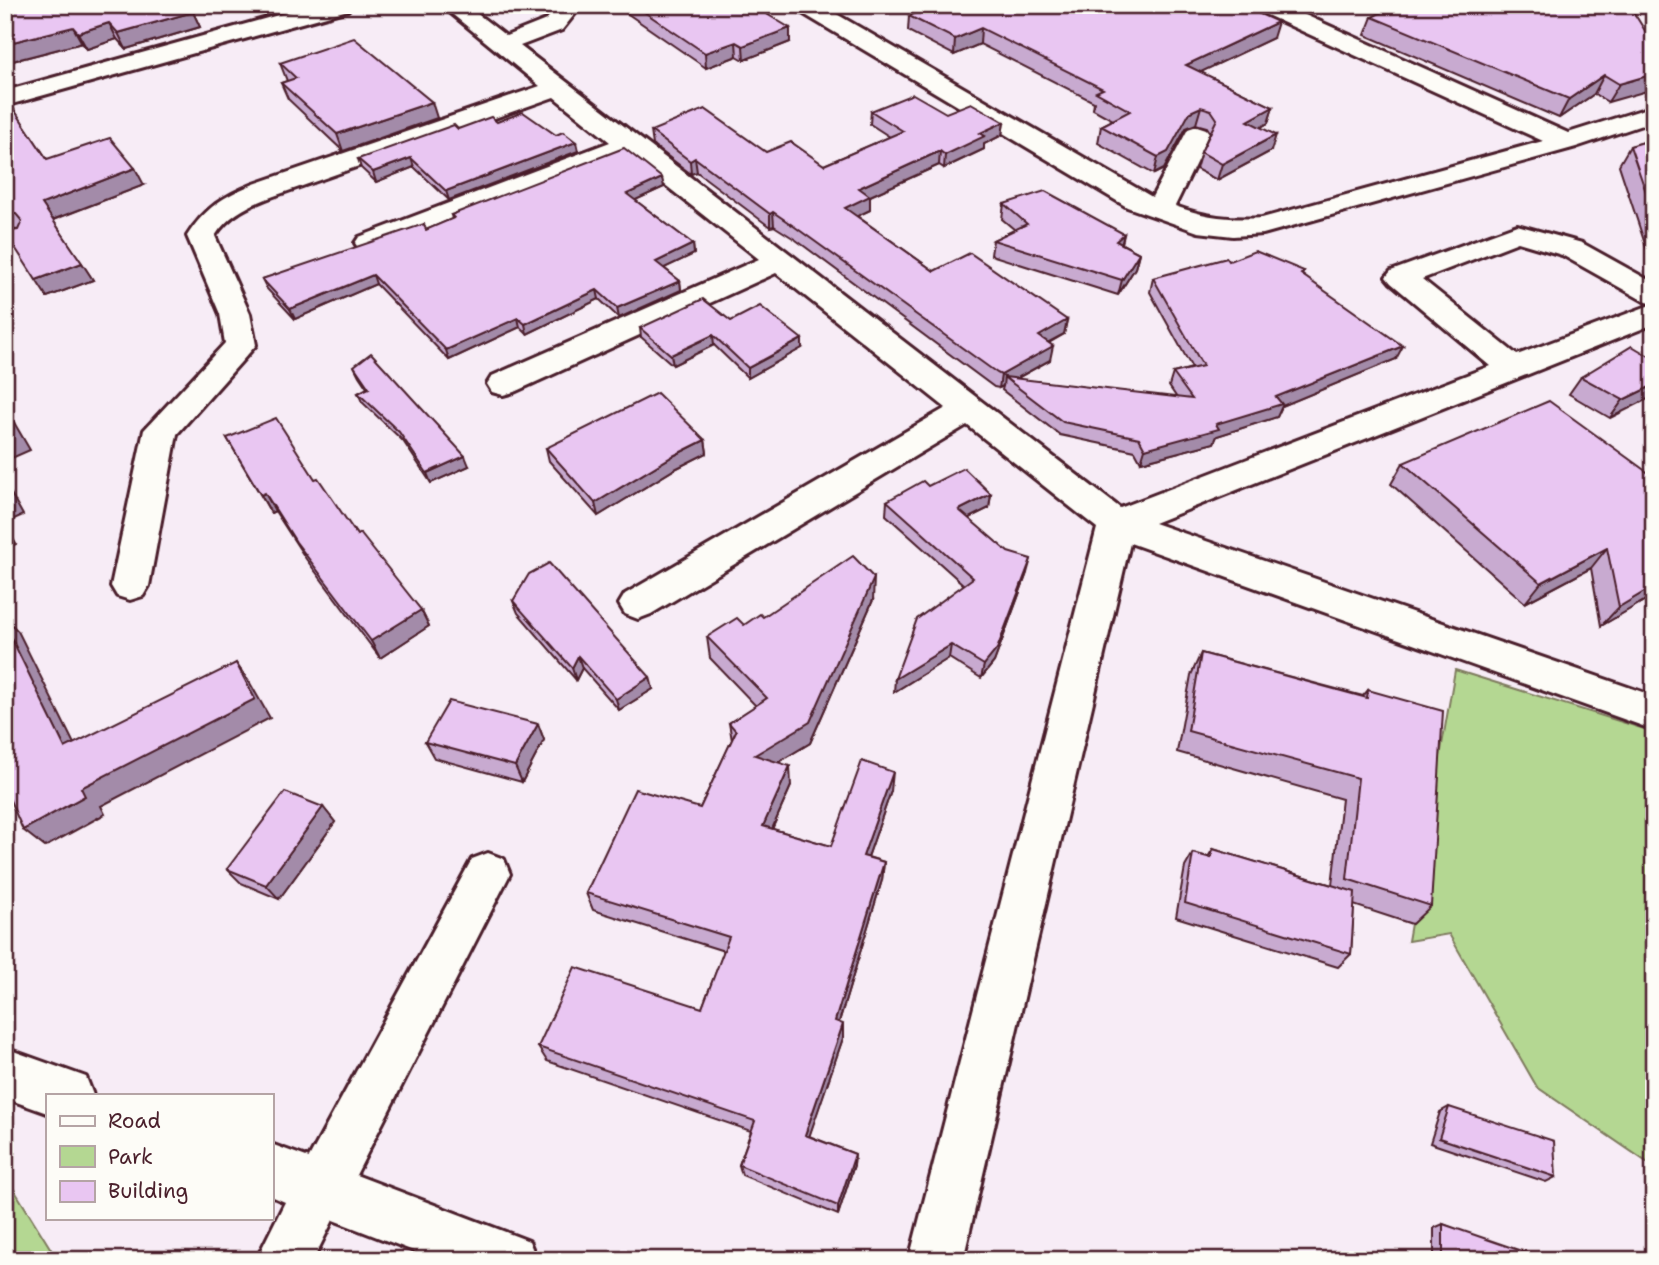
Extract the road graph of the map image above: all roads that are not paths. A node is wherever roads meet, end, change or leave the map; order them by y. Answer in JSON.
{"nodes":[{"id":1,"x":340,"y":5,"type":"edge"},
{"id":2,"x":452,"y":5,"type":"edge"},
{"id":3,"x":571,"y":5,"type":"edge"},
{"id":4,"x":805,"y":5,"type":"edge"},
{"id":5,"x":1264,"y":5,"type":"edge"},
{"id":6,"x":503,"y":46,"type":"junction"},
{"id":7,"x":557,"y":88,"type":"junction"},
{"id":8,"x":5,"y":99,"type":"edge"},
{"id":9,"x":1654,"y":113,"type":"edge"},
{"id":10,"x":1197,"y":134,"type":"dead end"},
{"id":11,"x":1567,"y":142,"type":"junction"},
{"id":12,"x":628,"y":144,"type":"junction"},
{"id":13,"x":1159,"y":210,"type":"junction"},
{"id":14,"x":369,"y":243,"type":"edge"},
{"id":15,"x":779,"y":261,"type":"junction"},
{"id":16,"x":1654,"y":295,"type":"edge"},
{"id":17,"x":1654,"y":313,"type":"edge"},
{"id":18,"x":1513,"y":368,"type":"junction"},
{"id":19,"x":503,"y":384,"type":"dead end"},
{"id":20,"x":969,"y":409,"type":"junction"},
{"id":21,"x":1116,"y":524,"type":"junction"},
{"id":22,"x":130,"y":586,"type":"dead end"},
{"id":23,"x":638,"y":604,"type":"dead end"},
{"id":24,"x":1654,"y":713,"type":"edge"},
{"id":25,"x":488,"y":874,"type":"dead end"},
{"id":26,"x":5,"y":1073,"type":"edge"},
{"id":27,"x":65,"y":1094,"type":"edge"},
{"id":28,"x":273,"y":1171,"type":"edge"},
{"id":29,"x":323,"y":1190,"type":"junction"},
{"id":30,"x":283,"y":1260,"type":"edge"},
{"id":31,"x":510,"y":1260,"type":"edge"},
{"id":32,"x":936,"y":1260,"type":"edge"}],
"edges":[{"from":1,"to":8,"type":"street"},
{"from":2,"to":6,"type":"street"},
{"from":3,"to":6,"type":"street"},
{"from":4,"to":13,"type":"street"},
{"from":5,"to":11,"type":"street"},
{"from":6,"to":7,"type":"street"},
{"from":7,"to":12,"type":"street"},
{"from":7,"to":22,"type":"street"},
{"from":9,"to":11,"type":"street"},
{"from":10,"to":13,"type":"street"},
{"from":11,"to":13,"type":"street"},
{"from":12,"to":14,"type":"street"},
{"from":12,"to":15,"type":"street"},
{"from":15,"to":19,"type":"street"},
{"from":15,"to":20,"type":"street"},
{"from":16,"to":18,"type":"street"},
{"from":17,"to":18,"type":"street"},
{"from":18,"to":21,"type":"street"},
{"from":20,"to":21,"type":"street"},
{"from":20,"to":23,"type":"street"},
{"from":21,"to":24,"type":"street"},
{"from":21,"to":32,"type":"street"},
{"from":25,"to":29,"type":"street"},
{"from":26,"to":27,"type":"street"},
{"from":28,"to":29,"type":"street"},
{"from":29,"to":30,"type":"street"},
{"from":29,"to":31,"type":"street"}]}
